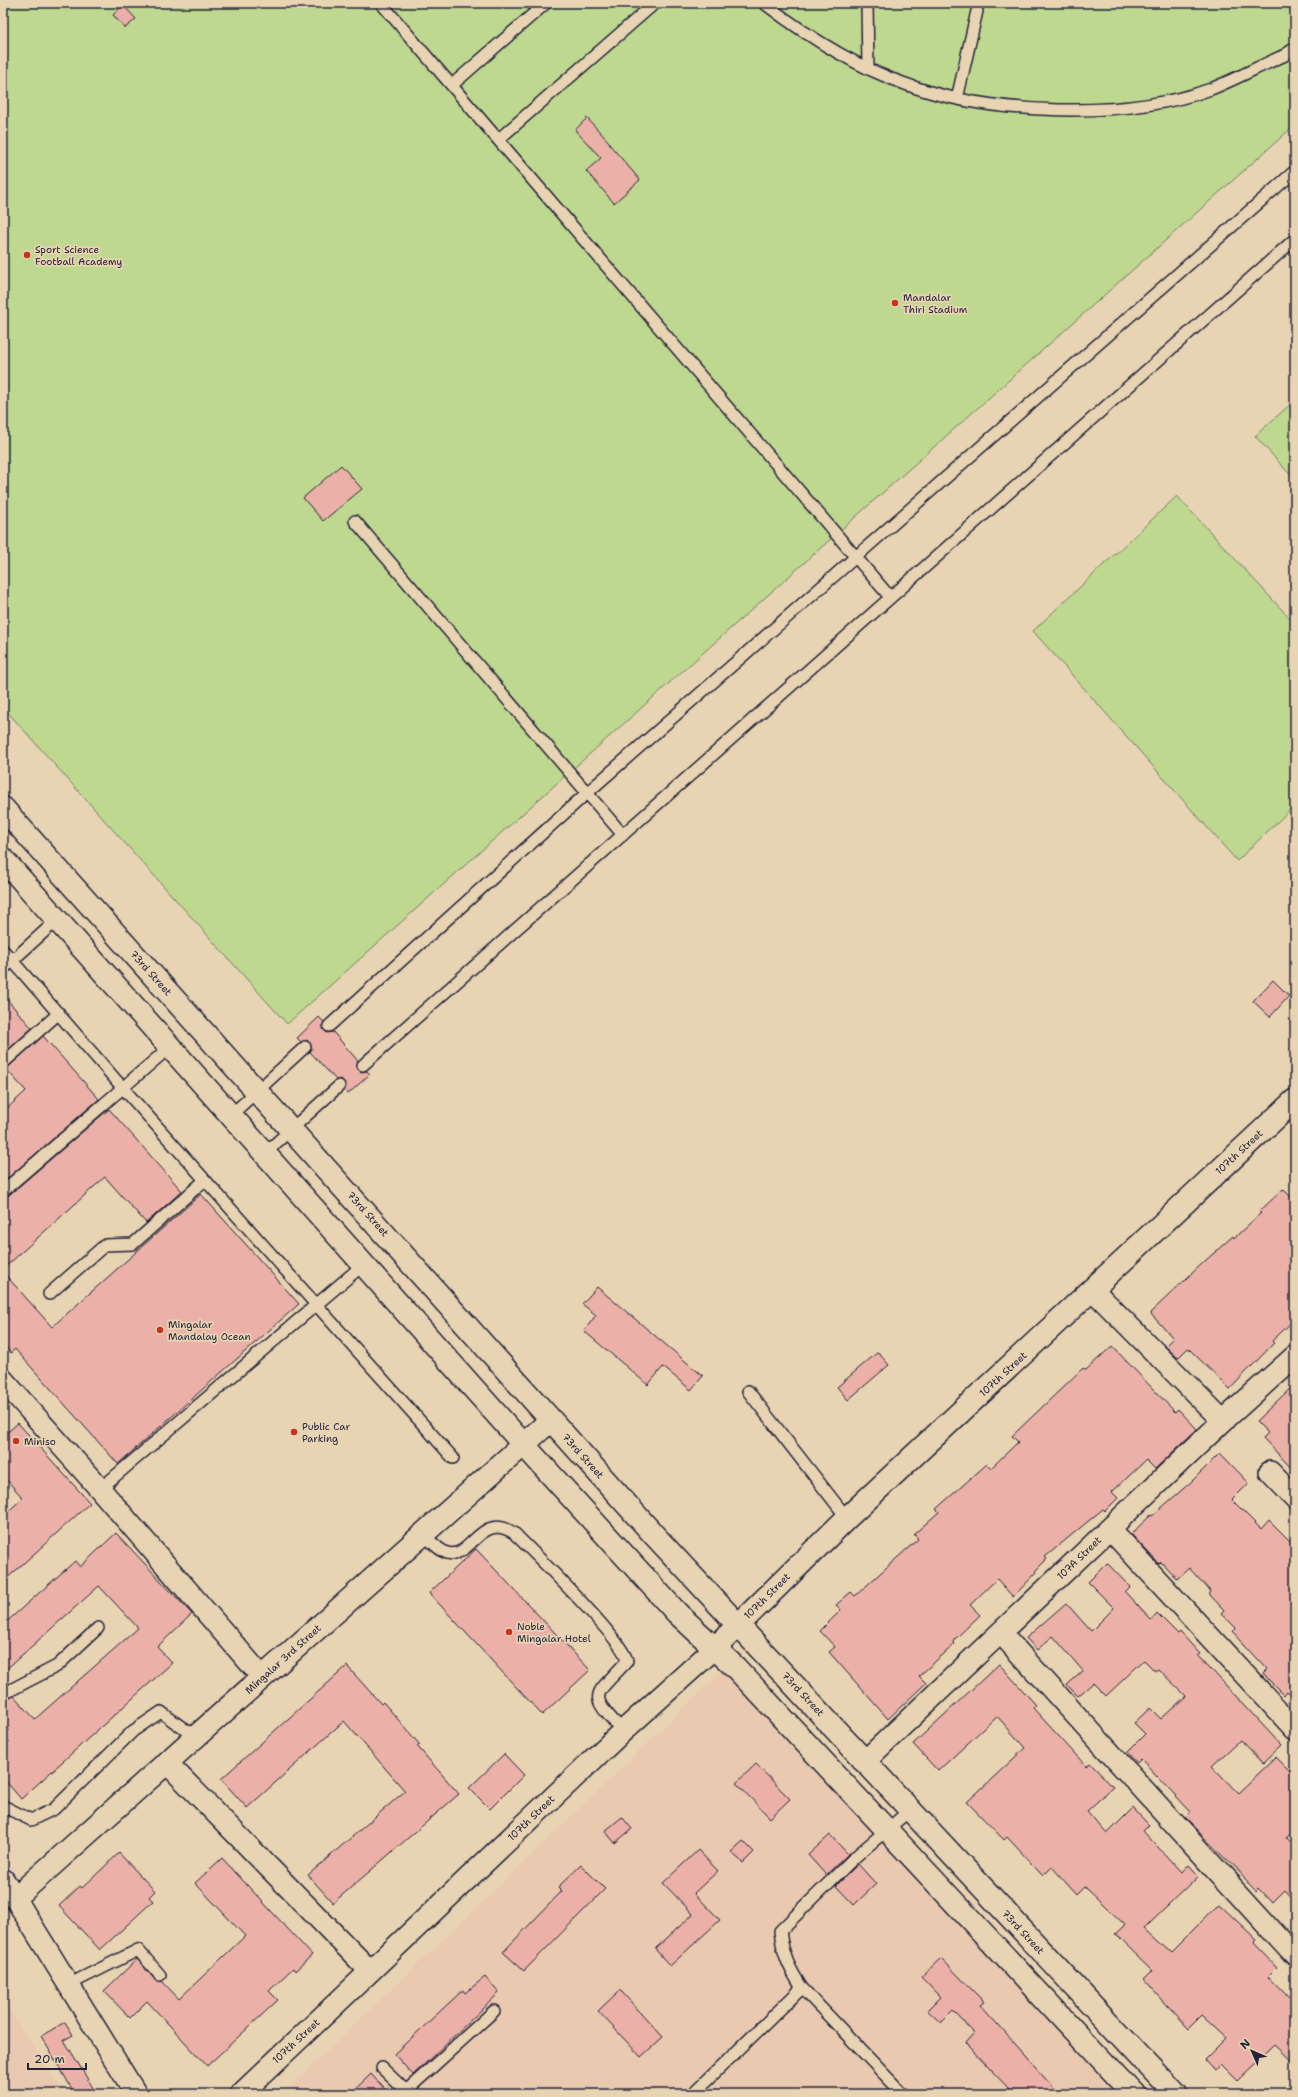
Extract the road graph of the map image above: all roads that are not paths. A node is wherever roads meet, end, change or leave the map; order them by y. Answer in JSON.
{"nodes":[{"id":1,"x":382,"y":3,"type":"edge"},
{"id":2,"x":546,"y":3,"type":"edge"},
{"id":3,"x":655,"y":3,"type":"edge"},
{"id":4,"x":764,"y":3,"type":"edge"},
{"id":5,"x":867,"y":3,"type":"edge"},
{"id":6,"x":977,"y":11,"type":"dead end"},
{"id":7,"x":1295,"y":48,"type":"edge"},
{"id":8,"x":868,"y":69,"type":"junction"},
{"id":9,"x":452,"y":85,"type":"junction"},
{"id":10,"x":957,"y":99,"type":"junction"},
{"id":11,"x":498,"y":139,"type":"junction"},
{"id":12,"x":1295,"y":171,"type":"edge"},
{"id":13,"x":1295,"y":239,"type":"edge"},
{"id":14,"x":355,"y":521,"type":"dead end"},
{"id":15,"x":856,"y":557,"type":"junction"},
{"id":16,"x":890,"y":597,"type":"junction"},
{"id":17,"x":588,"y":792,"type":"junction"},
{"id":18,"x":3,"y":808,"type":"edge"},
{"id":19,"x":624,"y":834,"type":"junction"},
{"id":20,"x":3,"y":860,"type":"edge"},
{"id":21,"x":57,"y":920,"type":"junction"},
{"id":22,"x":3,"y":950,"type":"edge"},
{"id":23,"x":13,"y":960,"type":"junction"},
{"id":24,"x":3,"y":969,"type":"edge"},
{"id":25,"x":59,"y":1013,"type":"junction"},
{"id":26,"x":328,"y":1026,"type":"dead end"},
{"id":27,"x":170,"y":1047,"type":"junction"},
{"id":28,"x":304,"y":1047,"type":"dead end"},
{"id":29,"x":3,"y":1063,"type":"edge"},
{"id":30,"x":363,"y":1065,"type":"dead end"},
{"id":31,"x":339,"y":1086,"type":"dead end"},
{"id":32,"x":122,"y":1087,"type":"junction"},
{"id":33,"x":257,"y":1090,"type":"junction"},
{"id":34,"x":1295,"y":1100,"type":"edge"},
{"id":35,"x":231,"y":1115,"type":"junction"},
{"id":36,"x":291,"y":1129,"type":"junction"},
{"id":37,"x":265,"y":1153,"type":"junction"},
{"id":38,"x":205,"y":1180,"type":"junction"},
{"id":39,"x":3,"y":1191,"type":"edge"},
{"id":40,"x":364,"y":1264,"type":"junction"},
{"id":41,"x":1093,"y":1290,"type":"junction"},
{"id":42,"x":49,"y":1294,"type":"dead end"},
{"id":43,"x":316,"y":1306,"type":"junction"},
{"id":44,"x":1295,"y":1356,"type":"edge"},
{"id":45,"x":3,"y":1380,"type":"edge"},
{"id":46,"x":748,"y":1391,"type":"dead end"},
{"id":47,"x":551,"y":1420,"type":"junction"},
{"id":48,"x":1224,"y":1421,"type":"junction"},
{"id":49,"x":524,"y":1444,"type":"junction"},
{"id":50,"x":453,"y":1458,"type":"dead end"},
{"id":51,"x":1270,"y":1472,"type":"dead end"},
{"id":52,"x":100,"y":1489,"type":"junction"},
{"id":53,"x":1295,"y":1498,"type":"edge"},
{"id":54,"x":847,"y":1518,"type":"junction"},
{"id":55,"x":1110,"y":1529,"type":"junction"},
{"id":56,"x":423,"y":1534,"type":"junction"},
{"id":57,"x":738,"y":1625,"type":"junction"},
{"id":58,"x":98,"y":1628,"type":"dead end"},
{"id":59,"x":1001,"y":1633,"type":"junction"},
{"id":60,"x":715,"y":1648,"type":"junction"},
{"id":61,"x":262,"y":1677,"type":"junction"},
{"id":62,"x":3,"y":1694,"type":"edge"},
{"id":63,"x":1295,"y":1729,"type":"edge"},
{"id":64,"x":623,"y":1731,"type":"junction"},
{"id":65,"x":195,"y":1737,"type":"junction"},
{"id":66,"x":166,"y":1762,"type":"junction"},
{"id":67,"x":864,"y":1762,"type":"junction"},
{"id":68,"x":3,"y":1806,"type":"edge"},
{"id":69,"x":910,"y":1810,"type":"junction"},
{"id":70,"x":887,"y":1831,"type":"junction"},
{"id":71,"x":3,"y":1880,"type":"edge"},
{"id":72,"x":15,"y":1898,"type":"junction"},
{"id":73,"x":1295,"y":1956,"type":"edge"},
{"id":74,"x":370,"y":1971,"type":"junction"},
{"id":75,"x":160,"y":1975,"type":"dead end"},
{"id":76,"x":68,"y":1985,"type":"junction"},
{"id":77,"x":802,"y":1988,"type":"junction"},
{"id":78,"x":494,"y":2011,"type":"dead end"},
{"id":79,"x":382,"y":2068,"type":"dead end"},
{"id":80,"x":408,"y":2092,"type":"edge"},
{"id":81,"x":136,"y":2094,"type":"edge"},
{"id":82,"x":241,"y":2094,"type":"edge"},
{"id":83,"x":693,"y":2094,"type":"edge"},
{"id":84,"x":903,"y":2094,"type":"edge"},
{"id":85,"x":1133,"y":2094,"type":"edge"},
{"id":86,"x":1175,"y":2094,"type":"edge"}],
"edges":[{"from":1,"to":9,"type":"lane"},
{"from":2,"to":9,"type":"lane"},
{"from":3,"to":11,"type":"lane"},
{"from":4,"to":8,"type":"lane"},
{"from":5,"to":8,"type":"lane"},
{"from":6,"to":10,"type":"lane"},
{"from":7,"to":10,"type":"lane"},
{"from":8,"to":10,"type":"lane"},
{"from":9,"to":11,"type":"lane"},
{"from":11,"to":15,"type":"lane"},
{"from":12,"to":15,"type":"lane"},
{"from":13,"to":16,"type":"lane"},
{"from":14,"to":17,"type":"lane"},
{"from":15,"to":16,"type":"lane"},
{"from":15,"to":17,"type":"lane"},
{"from":16,"to":19,"type":"lane"},
{"from":17,"to":19,"type":"lane"},
{"from":17,"to":26,"type":"lane"},
{"from":18,"to":33,"type":"main road","name":"73rd Street"},
{"from":19,"to":30,"type":"lane"},
{"from":20,"to":21,"type":"main road"},
{"from":21,"to":23,"type":"lane"},
{"from":21,"to":27,"type":"main road"},
{"from":22,"to":23,"type":"lane"},
{"from":23,"to":24,"type":"lane"},
{"from":23,"to":25,"type":"lane"},
{"from":25,"to":29,"type":"lane"},
{"from":25,"to":32,"type":"lane"},
{"from":27,"to":32,"type":"lane"},
{"from":27,"to":35,"type":"main road"},
{"from":28,"to":33,"type":"lane"},
{"from":31,"to":36,"type":"lane"},
{"from":32,"to":38,"type":"lane"},
{"from":32,"to":39,"type":"lane"},
{"from":33,"to":35,"type":"lane"},
{"from":33,"to":36,"type":"main road","name":"73rd Street"},
{"from":34,"to":41,"type":"main road","name":"107th Street"},
{"from":35,"to":37,"type":"main road"},
{"from":36,"to":37,"type":"lane"},
{"from":36,"to":47,"type":"main road","name":"73rd Street"},
{"from":37,"to":40,"type":"main road"},
{"from":38,"to":42,"type":"lane"},
{"from":38,"to":43,"type":"lane"},
{"from":40,"to":43,"type":"lane"},
{"from":40,"to":49,"type":"main road"},
{"from":41,"to":48,"type":"street"},
{"from":41,"to":54,"type":"main road","name":"107th Street"},
{"from":43,"to":50,"type":"lane"},
{"from":43,"to":52,"type":"lane"},
{"from":44,"to":48,"type":"street","name":"107A Street"},
{"from":45,"to":52,"type":"street"},
{"from":46,"to":54,"type":"lane"},
{"from":47,"to":49,"type":"main road","name":"Mingalar 3rd Street"},
{"from":47,"to":57,"type":"main road","name":"73rd Street"},
{"from":48,"to":55,"type":"street","name":"107A Street"},
{"from":49,"to":56,"type":"main road","name":"Mingalar 3rd Street"},
{"from":49,"to":60,"type":"main road"},
{"from":51,"to":53,"type":"street"},
{"from":52,"to":61,"type":"street"},
{"from":54,"to":57,"type":"main road","name":"107th Street"},
{"from":55,"to":59,"type":"street","name":"107A Street"},
{"from":55,"to":63,"type":"street"},
{"from":56,"to":61,"type":"main road","name":"Mingalar 3rd Street"},
{"from":56,"to":64,"type":"lane"},
{"from":57,"to":60,"type":"main road","name":"107th Street"},
{"from":57,"to":67,"type":"main road","name":"73rd Street"},
{"from":58,"to":62,"type":"lane"},
{"from":59,"to":67,"type":"street","name":"107A Street"},
{"from":59,"to":73,"type":"street"},
{"from":60,"to":64,"type":"street","name":"107th Street"},
{"from":60,"to":70,"type":"main road"},
{"from":61,"to":65,"type":"main road","name":"Mingalar 3rd Street"},
{"from":64,"to":74,"type":"street","name":"107th Street"},
{"from":65,"to":66,"type":"main road","name":"Mingalar 3rd Street"},
{"from":65,"to":68,"type":"lane"},
{"from":66,"to":72,"type":"main road","name":"Mingalar 3rd Street"},
{"from":66,"to":74,"type":"street"},
{"from":67,"to":69,"type":"main road","name":"73rd Street"},
{"from":69,"to":70,"type":"lane"},
{"from":69,"to":86,"type":"main road","name":"73rd Street"},
{"from":70,"to":77,"type":"lane"},
{"from":70,"to":85,"type":"main road"},
{"from":71,"to":72,"type":"main road"},
{"from":72,"to":76,"type":"street"},
{"from":74,"to":82,"type":"street","name":"107th Street"},
{"from":75,"to":76,"type":"lane"},
{"from":76,"to":81,"type":"street"},
{"from":77,"to":83,"type":"lane"},
{"from":77,"to":84,"type":"lane"},
{"from":78,"to":80,"type":"lane"},
{"from":79,"to":80,"type":"lane"}]}
